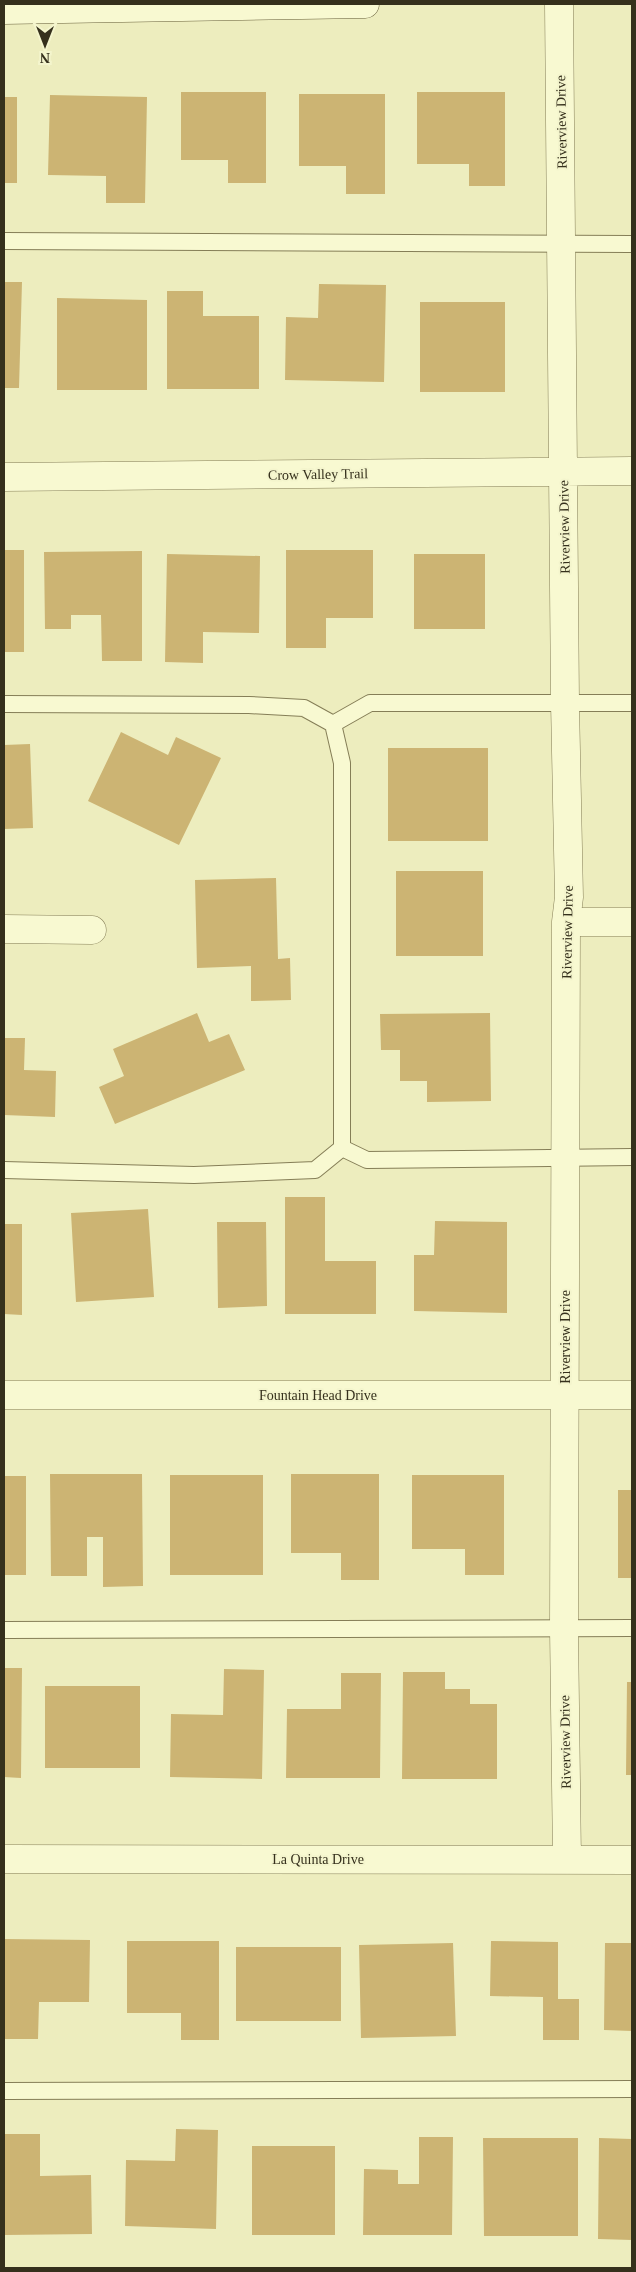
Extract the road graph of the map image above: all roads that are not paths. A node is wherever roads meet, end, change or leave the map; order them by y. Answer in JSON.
{"nodes":[{"id":1,"x":365,"y":4,"type":"edge"},
{"id":2,"x":560,"y":4,"type":"edge"},
{"id":3,"x":4,"y":10,"type":"edge"},
{"id":4,"x":4,"y":241,"type":"edge"},
{"id":5,"x":632,"y":244,"type":"edge"},
{"id":6,"x":562,"y":245,"type":"junction"},
{"id":7,"x":564,"y":471,"type":"junction"},
{"id":8,"x":632,"y":471,"type":"edge"},
{"id":9,"x":4,"y":477,"type":"edge"},
{"id":10,"x":565,"y":703,"type":"junction"},
{"id":11,"x":632,"y":703,"type":"edge"},
{"id":12,"x":4,"y":704,"type":"edge"},
{"id":13,"x":333,"y":724,"type":"junction"},
{"id":14,"x":566,"y":922,"type":"junction"},
{"id":15,"x":632,"y":922,"type":"edge"},
{"id":16,"x":4,"y":929,"type":"edge"},
{"id":17,"x":92,"y":930,"type":"dead end"},
{"id":18,"x":342,"y":1148,"type":"junction"},
{"id":19,"x":632,"y":1157,"type":"edge"},
{"id":20,"x":566,"y":1158,"type":"junction"},
{"id":21,"x":4,"y":1170,"type":"edge"},
{"id":22,"x":4,"y":1396,"type":"edge"},
{"id":23,"x":564,"y":1396,"type":"junction"},
{"id":24,"x":632,"y":1396,"type":"edge"},
{"id":25,"x":632,"y":1628,"type":"edge"},
{"id":26,"x":564,"y":1629,"type":"junction"},
{"id":27,"x":4,"y":1630,"type":"edge"},
{"id":28,"x":4,"y":1858,"type":"edge"},
{"id":29,"x":567,"y":1860,"type":"junction"},
{"id":30,"x":632,"y":1860,"type":"edge"},
{"id":31,"x":632,"y":2089,"type":"edge"},
{"id":32,"x":4,"y":2091,"type":"edge"}],
"edges":[{"from":1,"to":3,"type":"street"},
{"from":2,"to":6,"type":"street","name":"Riverview Drive"},
{"from":4,"to":6,"type":"lane"},
{"from":5,"to":6,"type":"lane"},
{"from":6,"to":7,"type":"street","name":"Riverview Drive"},
{"from":7,"to":8,"type":"street","name":"Crow Valley Trail"},
{"from":7,"to":9,"type":"street","name":"Crow Valley Trail"},
{"from":7,"to":10,"type":"street","name":"Riverview Drive"},
{"from":10,"to":11,"type":"lane"},
{"from":10,"to":13,"type":"lane"},
{"from":10,"to":14,"type":"street","name":"Riverview Drive"},
{"from":12,"to":13,"type":"lane"},
{"from":13,"to":18,"type":"lane"},
{"from":14,"to":15,"type":"street"},
{"from":14,"to":20,"type":"street","name":"Riverview Drive"},
{"from":16,"to":17,"type":"street"},
{"from":18,"to":20,"type":"lane"},
{"from":18,"to":21,"type":"lane"},
{"from":19,"to":20,"type":"lane"},
{"from":20,"to":23,"type":"street","name":"Riverview Drive"},
{"from":22,"to":23,"type":"street","name":"Fountain Head Drive"},
{"from":23,"to":24,"type":"street","name":"Fountain Head Drive"},
{"from":23,"to":26,"type":"street","name":"Riverview Drive"},
{"from":25,"to":26,"type":"lane"},
{"from":26,"to":27,"type":"lane"},
{"from":26,"to":29,"type":"street","name":"Riverview Drive"},
{"from":28,"to":29,"type":"street","name":"La Quinta Drive"},
{"from":29,"to":30,"type":"street","name":"La Quinta Drive"},
{"from":31,"to":32,"type":"lane"}]}
